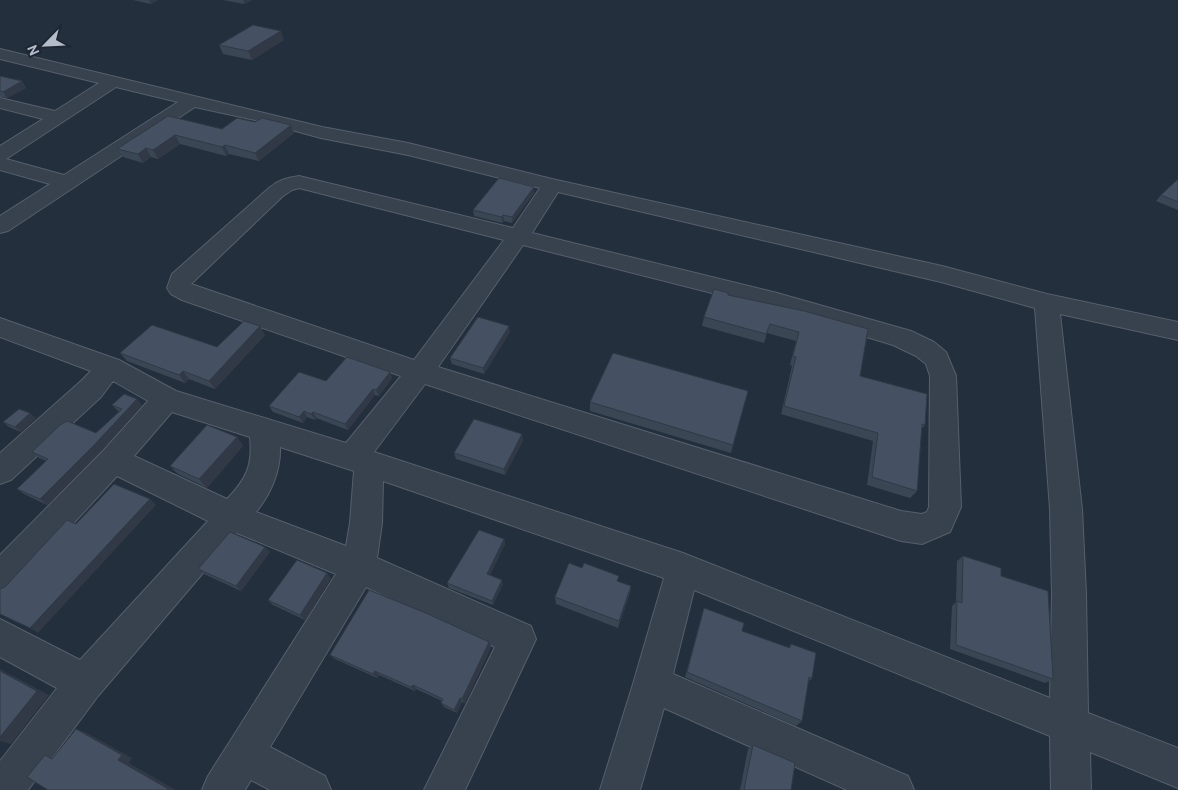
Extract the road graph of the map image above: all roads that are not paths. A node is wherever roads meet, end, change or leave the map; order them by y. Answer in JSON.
{"nodes":[{"id":1,"x":0,"y":54,"type":"edge"},
{"id":2,"x":113,"y":81,"type":"junction"},
{"id":3,"x":192,"y":100,"type":"junction"},
{"id":4,"x":0,"y":103,"type":"edge"},
{"id":5,"x":57,"y":117,"type":"junction"},
{"id":6,"x":0,"y":155,"type":"edge"},
{"id":7,"x":0,"y":164,"type":"edge"},
{"id":8,"x":64,"y":182,"type":"junction"},
{"id":9,"x":552,"y":185,"type":"junction"},
{"id":10,"x":0,"y":226,"type":"edge"},
{"id":11,"x":520,"y":237,"type":"junction"},
{"id":12,"x":1047,"y":303,"type":"junction"},
{"id":13,"x":0,"y":327,"type":"edge"},
{"id":14,"x":1178,"y":331,"type":"edge"},
{"id":15,"x":110,"y":367,"type":"junction"},
{"id":16,"x":420,"y":372,"type":"junction"},
{"id":17,"x":167,"y":399,"type":"junction"},
{"id":18,"x":264,"y":429,"type":"junction"},
{"id":19,"x":114,"y":460,"type":"junction"},
{"id":20,"x":361,"y":460,"type":"junction"},
{"id":21,"x":0,"y":471,"type":"edge"},
{"id":22,"x":230,"y":516,"type":"junction"},
{"id":23,"x":359,"y":567,"type":"junction"},
{"id":24,"x":683,"y":569,"type":"junction"},
{"id":25,"x":0,"y":579,"type":"edge"},
{"id":26,"x":0,"y":637,"type":"edge"},
{"id":27,"x":85,"y":683,"type":"junction"},
{"id":28,"x":652,"y":684,"type":"junction"},
{"id":29,"x":1071,"y":724,"type":"junction"},
{"id":30,"x":245,"y":754,"type":"junction"},
{"id":31,"x":1178,"y":768,"type":"edge"},
{"id":32,"x":840,"y":779,"type":"edge"},
{"id":33,"x":3,"y":790,"type":"edge"},
{"id":34,"x":222,"y":790,"type":"edge"},
{"id":35,"x":311,"y":790,"type":"edge"},
{"id":36,"x":444,"y":790,"type":"edge"},
{"id":37,"x":620,"y":790,"type":"edge"},
{"id":38,"x":894,"y":790,"type":"edge"},
{"id":39,"x":1071,"y":790,"type":"edge"}],
"edges":[{"from":1,"to":2,"type":"street"},
{"from":2,"to":3,"type":"street"},
{"from":2,"to":5,"type":"street"},
{"from":3,"to":8,"type":"street"},
{"from":3,"to":9,"type":"street"},
{"from":4,"to":5,"type":"street"},
{"from":5,"to":6,"type":"street"},
{"from":7,"to":8,"type":"street"},
{"from":8,"to":10,"type":"street"},
{"from":9,"to":11,"type":"street"},
{"from":9,"to":12,"type":"street"},
{"from":11,"to":16,"type":"street"},
{"from":11,"to":16,"type":"street"},
{"from":11,"to":16,"type":"street"},
{"from":12,"to":14,"type":"street"},
{"from":12,"to":29,"type":"street"},
{"from":13,"to":15,"type":"street"},
{"from":15,"to":17,"type":"street"},
{"from":15,"to":21,"type":"street"},
{"from":16,"to":20,"type":"street"},
{"from":17,"to":18,"type":"street"},
{"from":17,"to":19,"type":"street"},
{"from":18,"to":20,"type":"street"},
{"from":18,"to":22,"type":"street"},
{"from":19,"to":22,"type":"street"},
{"from":19,"to":25,"type":"street"},
{"from":20,"to":23,"type":"street"},
{"from":20,"to":24,"type":"street"},
{"from":22,"to":23,"type":"street"},
{"from":22,"to":27,"type":"street"},
{"from":23,"to":30,"type":"street"},
{"from":23,"to":36,"type":"street"},
{"from":24,"to":28,"type":"street"},
{"from":24,"to":29,"type":"street"},
{"from":26,"to":27,"type":"street"},
{"from":27,"to":33,"type":"street"},
{"from":28,"to":32,"type":"street"},
{"from":28,"to":37,"type":"street"},
{"from":29,"to":31,"type":"street"},
{"from":29,"to":39,"type":"street"},
{"from":30,"to":34,"type":"street"},
{"from":30,"to":35,"type":"street"},
{"from":32,"to":38,"type":"street"}]}
